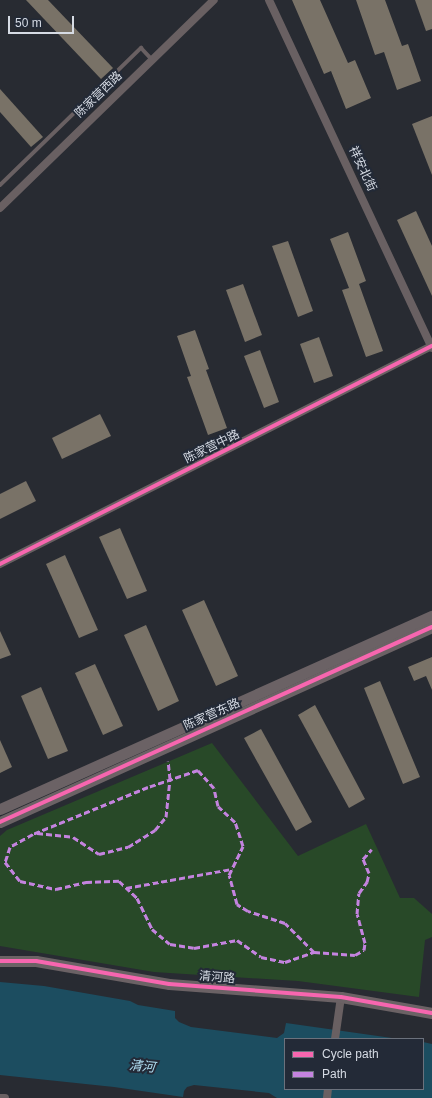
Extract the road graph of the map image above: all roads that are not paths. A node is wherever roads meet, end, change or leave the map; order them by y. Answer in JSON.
{"nodes":[{"id":1,"x":214,"y":0,"type":"edge"},
{"id":2,"x":269,"y":0,"type":"edge"},
{"id":3,"x":152,"y":60,"type":"junction"},
{"id":4,"x":0,"y":185,"type":"edge"},
{"id":5,"x":0,"y":208,"type":"edge"},
{"id":6,"x":432,"y":347,"type":"edge"},
{"id":7,"x":0,"y":564,"type":"edge"},
{"id":8,"x":432,"y":616,"type":"edge"},
{"id":9,"x":432,"y":627,"type":"edge"},
{"id":10,"x":0,"y":809,"type":"edge"},
{"id":11,"x":0,"y":822,"type":"edge"},
{"id":12,"x":0,"y":961,"type":"edge"},
{"id":13,"x":341,"y":998,"type":"junction"},
{"id":14,"x":432,"y":1014,"type":"edge"},
{"id":15,"x":335,"y":1038,"type":"edge"},
{"id":16,"x":0,"y":1098,"type":"edge"},
{"id":17,"x":5,"y":1098,"type":"edge"}],
"edges":[{"from":1,"to":3,"type":"street","name":"陈家营西路"},
{"from":2,"to":6,"type":"street","name":"祥安北街"},
{"from":3,"to":4,"type":"lane"},
{"from":3,"to":5,"type":"street","name":"陈家营西路"},
{"from":6,"to":7,"type":"street","name":"陈家营中路"},
{"from":8,"to":10,"type":"street","name":"陈家营东路"},
{"from":9,"to":11,"type":"street","name":"陈家营东路"},
{"from":12,"to":13,"type":"street","name":"清河路"},
{"from":13,"to":14,"type":"street","name":"清河路"},
{"from":13,"to":15,"type":"street"},
{"from":16,"to":17,"type":"street"}]}
